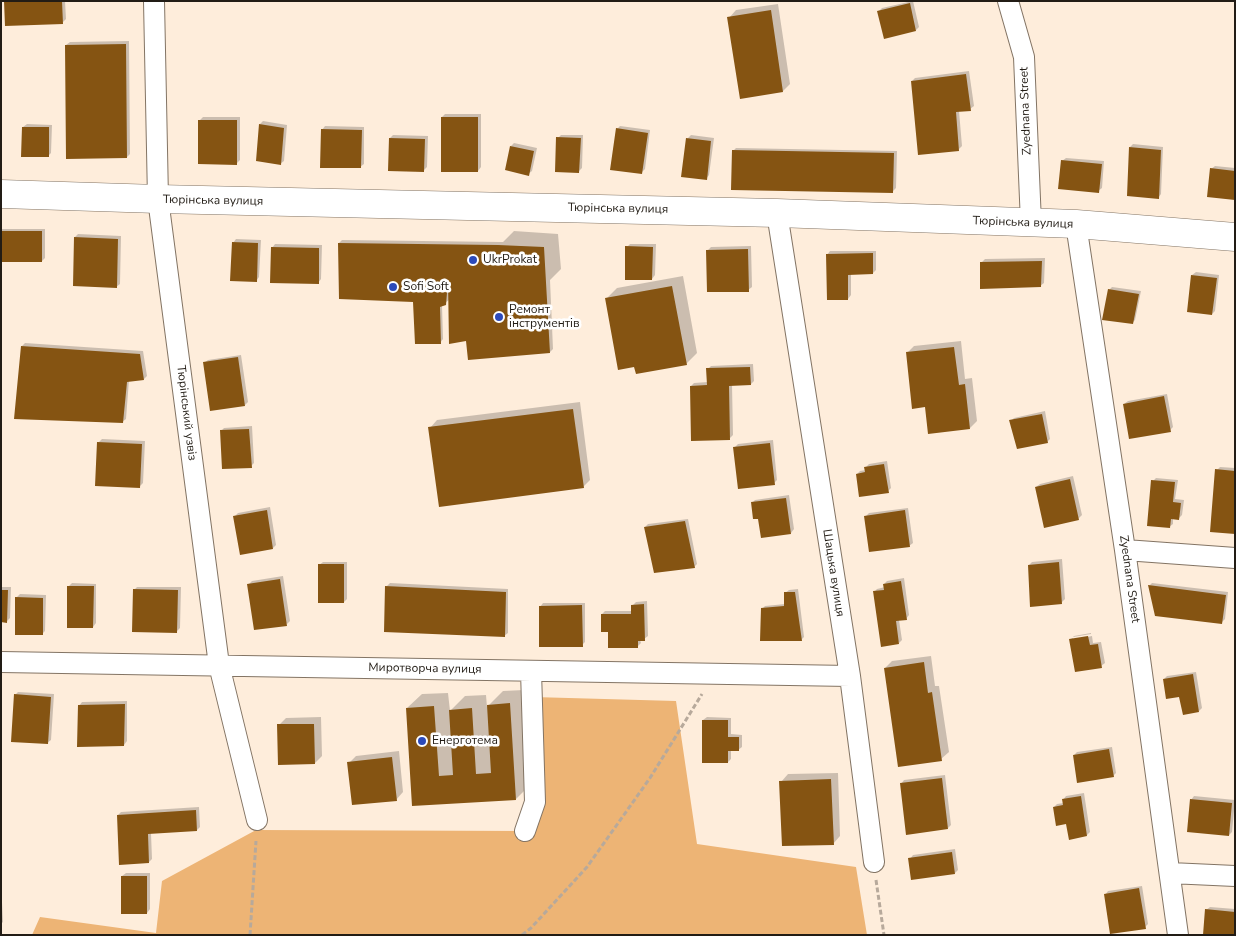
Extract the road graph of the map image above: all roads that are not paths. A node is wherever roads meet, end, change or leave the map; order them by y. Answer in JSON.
{"nodes":[{"id":1,"x":154,"y":1,"type":"edge"},
{"id":2,"x":1008,"y":1,"type":"edge"},
{"id":3,"x":1,"y":194,"type":"edge"},
{"id":4,"x":158,"y":199,"type":"junction"},
{"id":5,"x":777,"y":213,"type":"junction"},
{"id":6,"x":1031,"y":223,"type":"junction"},
{"id":7,"x":1076,"y":224,"type":"junction"},
{"id":8,"x":1235,"y":237,"type":"edge"},
{"id":9,"x":1125,"y":550,"type":"junction"},
{"id":10,"x":1235,"y":558,"type":"edge"},
{"id":11,"x":1,"y":662,"type":"edge"},
{"id":12,"x":218,"y":665,"type":"junction"},
{"id":13,"x":531,"y":670,"type":"junction"},
{"id":14,"x":850,"y":676,"type":"junction"},
{"id":15,"x":257,"y":820,"type":"road end"},
{"id":16,"x":525,"y":831,"type":"dead end"},
{"id":17,"x":874,"y":862,"type":"road end"},
{"id":18,"x":1170,"y":873,"type":"junction"},
{"id":19,"x":1235,"y":876,"type":"edge"},
{"id":20,"x":1178,"y":935,"type":"edge"}],
"edges":[{"from":1,"to":4,"type":"street","name":"Тюрінський узвіз"},
{"from":2,"to":6,"type":"street","name":"Zyednana Street"},
{"from":3,"to":4,"type":"main road","name":"Тюрінська вулиця"},
{"from":4,"to":5,"type":"main road","name":"Тюрінська вулиця"},
{"from":4,"to":12,"type":"street","name":"Тюрінський узвіз"},
{"from":5,"to":6,"type":"main road","name":"Тюрінська вулиця"},
{"from":5,"to":14,"type":"street","name":"Шацька вулиця"},
{"from":6,"to":7,"type":"main road","name":"Тюрінська вулиця"},
{"from":7,"to":8,"type":"main road","name":"Тюрінська вулиця"},
{"from":7,"to":9,"type":"street","name":"Zyednana Street"},
{"from":9,"to":10,"type":"street"},
{"from":9,"to":18,"type":"street","name":"Zyednana Street"},
{"from":11,"to":12,"type":"street","name":"Миротворча вулиця"},
{"from":12,"to":13,"type":"street","name":"Миротворча вулиця"},
{"from":12,"to":15,"type":"street","name":"Тюрінський узвіз"},
{"from":13,"to":14,"type":"street","name":"Миротворча вулиця"},
{"from":13,"to":16,"type":"street"},
{"from":14,"to":17,"type":"street","name":"Шацька вулиця"},
{"from":18,"to":19,"type":"street"},
{"from":18,"to":20,"type":"street","name":"Zyednana Street"}]}
